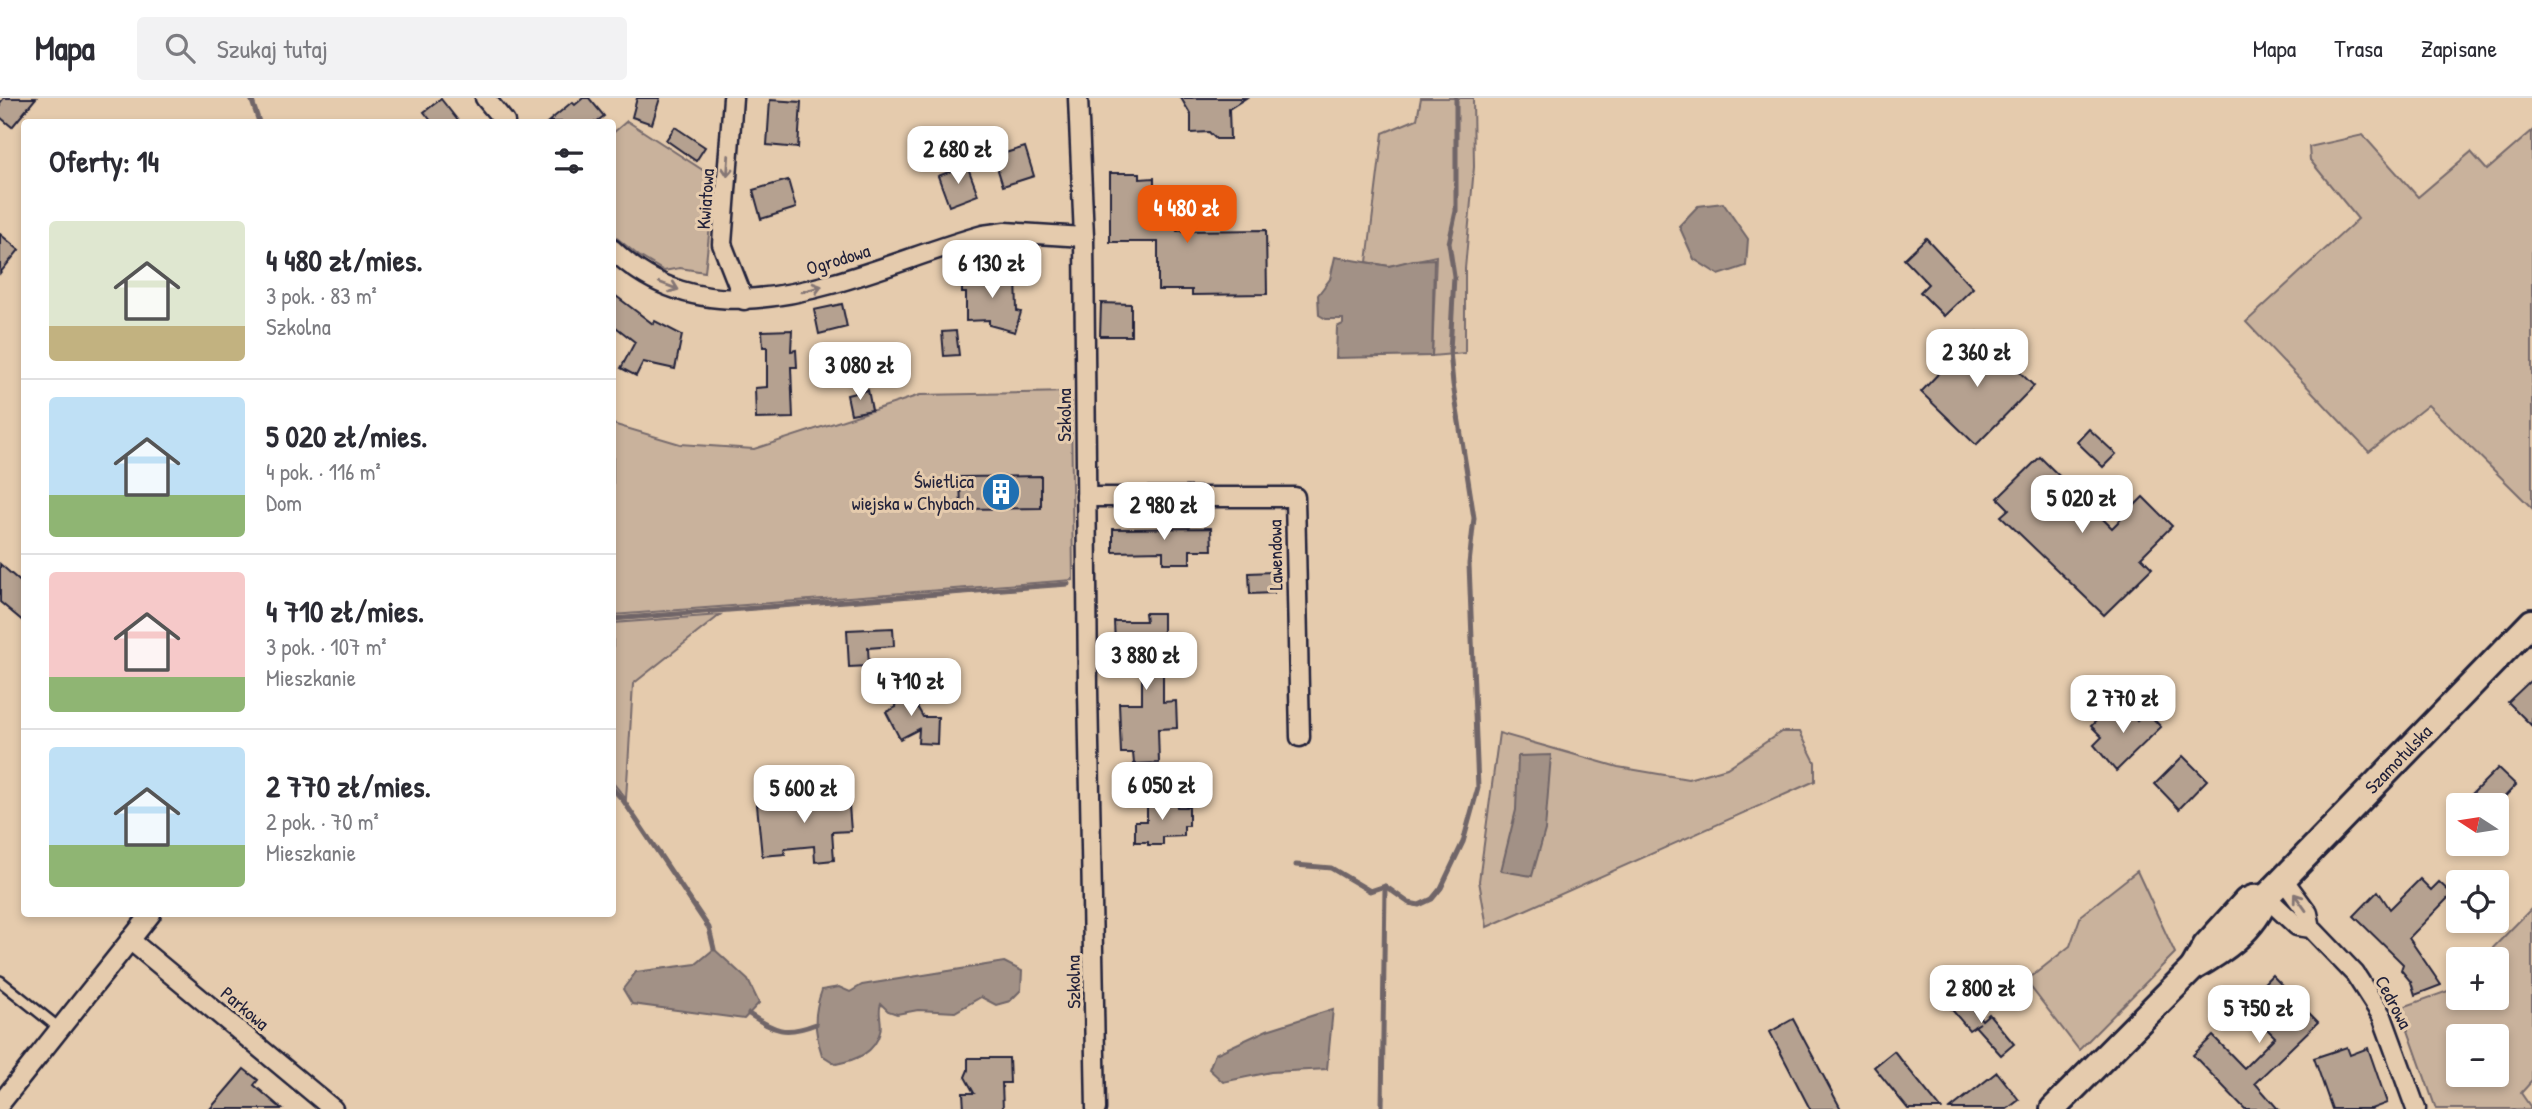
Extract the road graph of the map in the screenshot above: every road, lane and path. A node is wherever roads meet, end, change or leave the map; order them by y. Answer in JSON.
{"nodes":[{"id":1,"x":485,"y":98,"type":"edge"},
{"id":2,"x":733,"y":98,"type":"edge"},
{"id":3,"x":1078,"y":98,"type":"edge"},
{"id":4,"x":502,"y":119,"type":"edge"},
{"id":5,"x":1084,"y":237,"type":"junction"},
{"id":6,"x":616,"y":252,"type":"edge"},
{"id":7,"x":744,"y":300,"type":"junction"},
{"id":8,"x":1086,"y":497,"type":"junction"},
{"id":9,"x":2532,"y":622,"type":"edge"},
{"id":10,"x":1300,"y":737,"type":"dead end"},
{"id":11,"x":2274,"y":888,"type":"junction"},
{"id":12,"x":149,"y":917,"type":"edge"},
{"id":13,"x":130,"y":940,"type":"junction"},
{"id":14,"x":0,"y":981,"type":"edge"},
{"id":15,"x":58,"y":1028,"type":"junction"},
{"id":16,"x":0,"y":1104,"type":"edge"},
{"id":17,"x":333,"y":1109,"type":"edge"},
{"id":18,"x":1096,"y":1109,"type":"edge"},
{"id":19,"x":2053,"y":1109,"type":"edge"},
{"id":20,"x":2416,"y":1109,"type":"edge"}],
"edges":[{"from":1,"to":4,"type":"street"},
{"from":2,"to":7,"type":"street","name":"Kwiatowa","one_way":true},
{"from":3,"to":5,"type":"street","name":"Szkolna"},
{"from":7,"to":5,"type":"street","name":"Ogrodowa","one_way":true},
{"from":5,"to":8,"type":"street","name":"Szkolna"},
{"from":6,"to":7,"type":"street","name":"Ogrodowa","one_way":true},
{"from":8,"to":10,"type":"street","name":"Lawendowa"},
{"from":8,"to":18,"type":"street","name":"Szkolna"},
{"from":9,"to":11,"type":"street","name":"Szamotulska"},
{"from":11,"to":19,"type":"street","name":"Szamotulska"},
{"from":11,"to":20,"type":"street","name":"Cedrowa"},
{"from":12,"to":13,"type":"street"},
{"from":13,"to":15,"type":"street"},
{"from":13,"to":17,"type":"street","name":"Parkowa"},
{"from":14,"to":15,"type":"lane"},
{"from":15,"to":16,"type":"street"}]}
